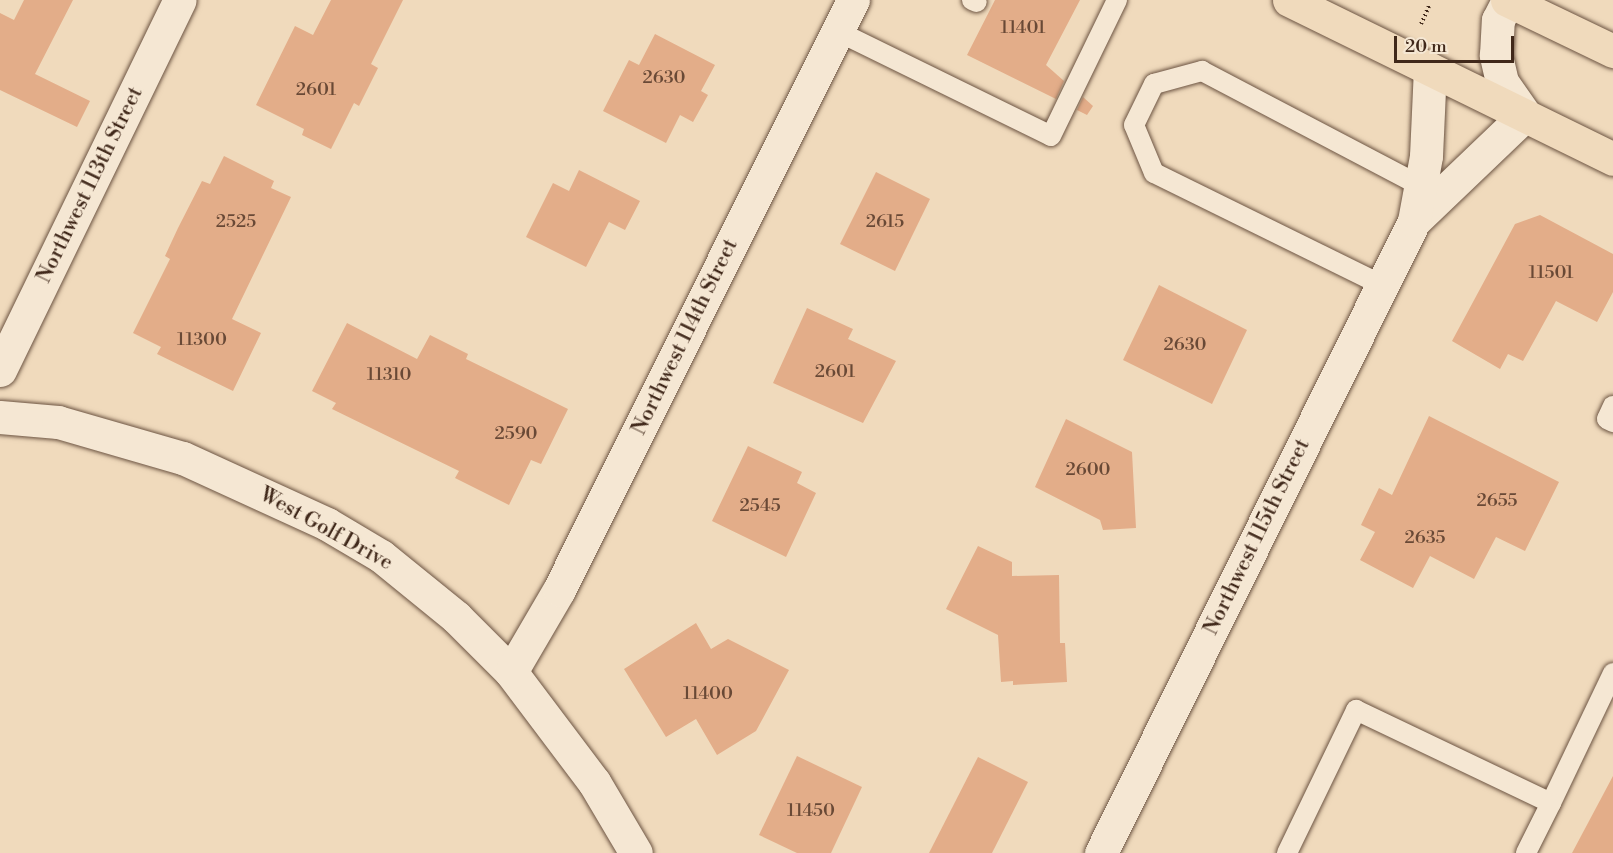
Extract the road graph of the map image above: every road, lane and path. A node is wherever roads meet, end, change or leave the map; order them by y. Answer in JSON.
{"nodes":[{"id":1,"x":180,"y":0,"type":"edge"},
{"id":2,"x":853,"y":0,"type":"edge"},
{"id":3,"x":1116,"y":0,"type":"edge"},
{"id":4,"x":1289,"y":0,"type":"edge"},
{"id":5,"x":1508,"y":0,"type":"edge"},
{"id":6,"x":1430,"y":4,"type":"dead end"},
{"id":7,"x":1419,"y":27,"type":"dead end"},
{"id":8,"x":837,"y":31,"type":"junction"},
{"id":9,"x":1613,"y":51,"type":"edge"},
{"id":10,"x":1430,"y":69,"type":"junction"},
{"id":11,"x":1525,"y":115,"type":"junction"},
{"id":12,"x":1613,"y":159,"type":"edge"},
{"id":13,"x":1421,"y":186,"type":"junction"},
{"id":14,"x":1414,"y":221,"type":"junction"},
{"id":15,"x":1382,"y":285,"type":"junction"},
{"id":16,"x":0,"y":370,"type":"edge"},
{"id":17,"x":1613,"y":406,"type":"edge"},
{"id":18,"x":0,"y":417,"type":"edge"},
{"id":19,"x":1613,"y":422,"type":"edge"},
{"id":20,"x":511,"y":672,"type":"junction"},
{"id":21,"x":1613,"y":673,"type":"edge"},
{"id":22,"x":1551,"y":803,"type":"junction"},
{"id":23,"x":636,"y":853,"type":"edge"},
{"id":24,"x":1101,"y":853,"type":"edge"},
{"id":25,"x":1287,"y":853,"type":"edge"},
{"id":26,"x":1526,"y":853,"type":"edge"}],
"edges":[{"from":1,"to":16,"type":"street","name":"Northwest 113th Street"},
{"from":2,"to":8,"type":"street","name":"Northwest 114th Street"},
{"from":3,"to":8,"type":"lane"},
{"from":4,"to":10,"type":"main road"},
{"from":5,"to":9,"type":"main road"},
{"from":5,"to":11,"type":"street"},
{"from":6,"to":7,"type":"path"},
{"from":8,"to":20,"type":"street","name":"Northwest 114th Street"},
{"from":10,"to":11,"type":"main road"},
{"from":10,"to":13,"type":"street","name":"Northwest 115th Street"},
{"from":11,"to":12,"type":"main road"},
{"from":11,"to":14,"type":"street","name":"Northwest 115th Street"},
{"from":13,"to":14,"type":"street","name":"Northwest 115th Street"},
{"from":13,"to":15,"type":"lane"},
{"from":14,"to":15,"type":"street","name":"Northwest 115th Street"},
{"from":15,"to":24,"type":"street","name":"Northwest 115th Street"},
{"from":17,"to":19,"type":"lane"},
{"from":18,"to":20,"type":"street","name":"West Golf Drive"},
{"from":20,"to":23,"type":"street","name":"West Golf Drive"},
{"from":21,"to":22,"type":"lane"},
{"from":22,"to":25,"type":"lane"},
{"from":22,"to":26,"type":"lane"}]}
